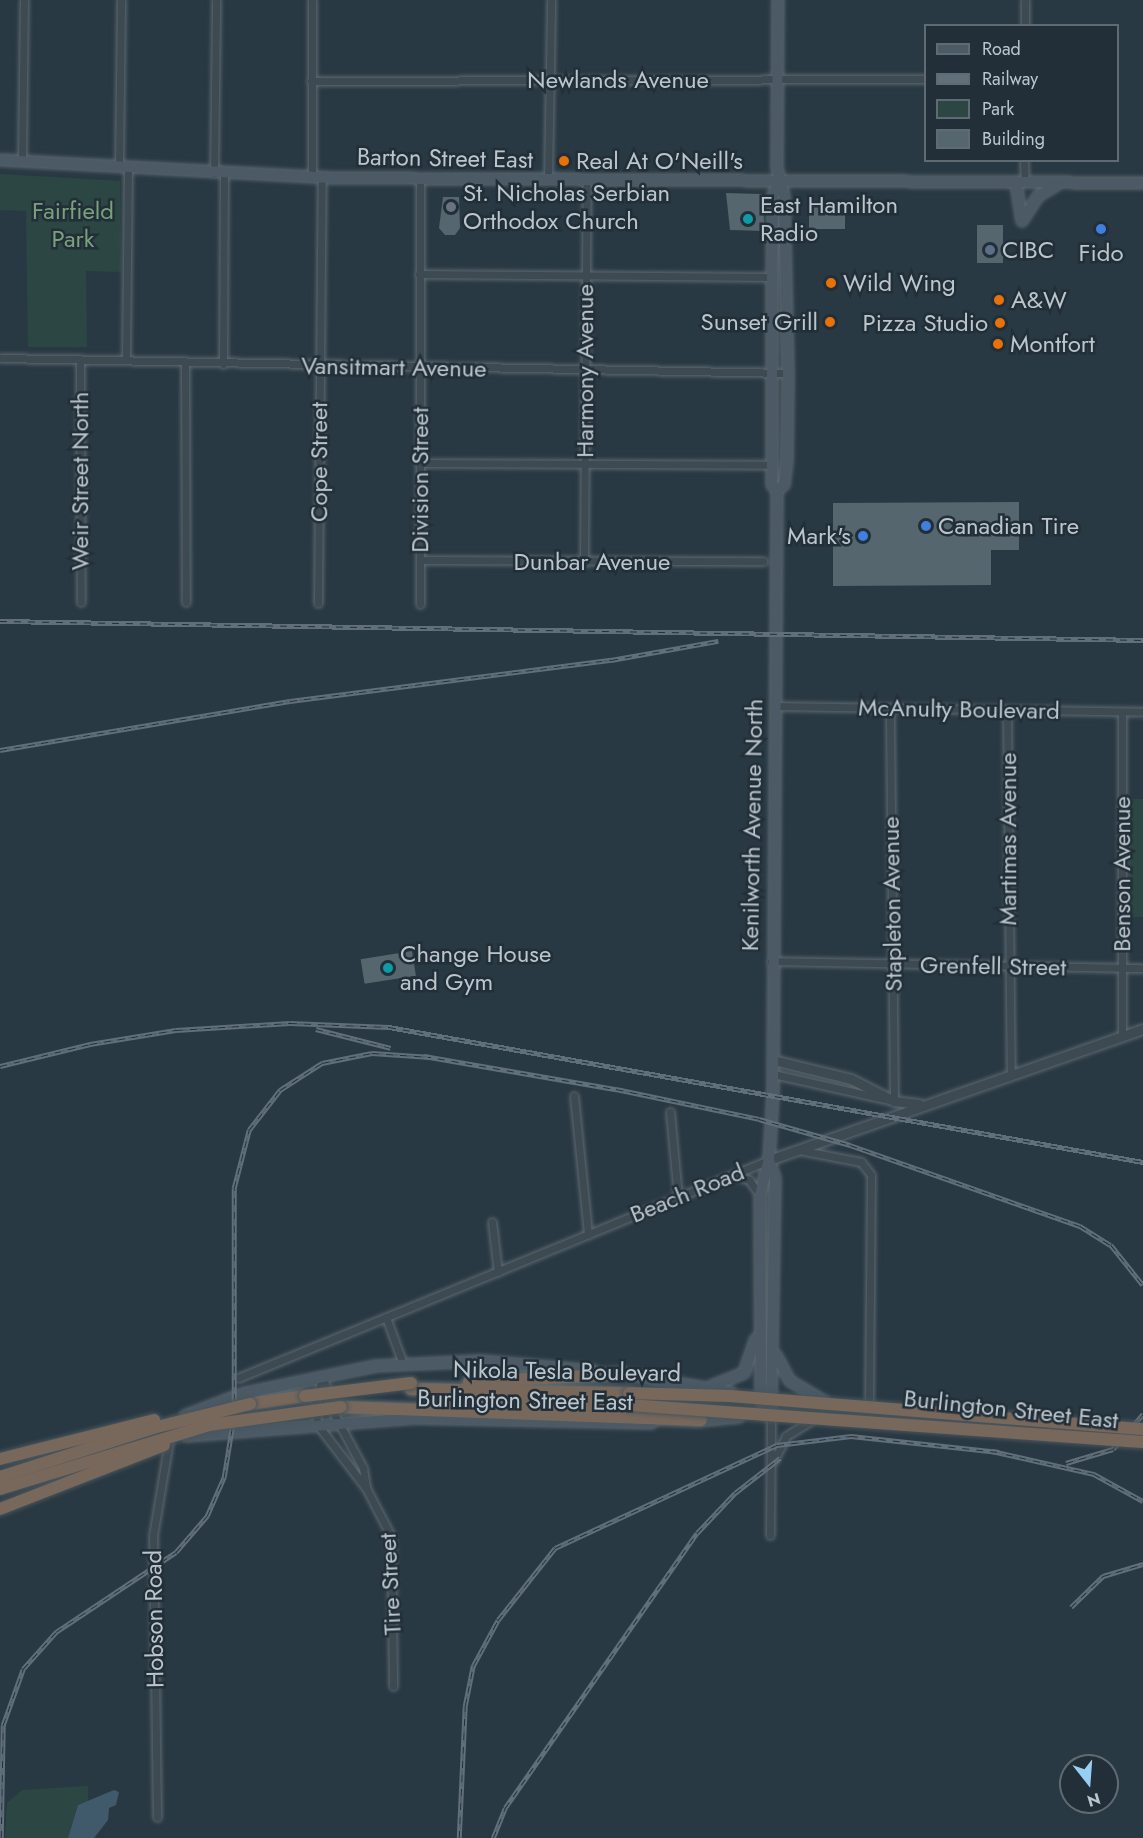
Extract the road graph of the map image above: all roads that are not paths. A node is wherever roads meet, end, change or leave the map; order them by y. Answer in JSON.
{"nodes":[{"id":1,"x":24,"y":0,"type":"edge"},
{"id":2,"x":121,"y":0,"type":"edge"},
{"id":3,"x":216,"y":0,"type":"edge"},
{"id":4,"x":312,"y":0,"type":"edge"},
{"id":5,"x":551,"y":0,"type":"edge"},
{"id":6,"x":778,"y":0,"type":"edge"},
{"id":7,"x":1025,"y":0,"type":"edge"},
{"id":8,"x":1025,"y":24,"type":"edge"},
{"id":9,"x":778,"y":79,"type":"junction"},
{"id":10,"x":924,"y":79,"type":"edge"},
{"id":11,"x":550,"y":80,"type":"junction"},
{"id":12,"x":311,"y":81,"type":"junction"},
{"id":13,"x":0,"y":160,"type":"edge"},
{"id":14,"x":22,"y":161,"type":"junction"},
{"id":15,"x":1024,"y":162,"type":"edge"},
{"id":16,"x":124,"y":167,"type":"junction"},
{"id":17,"x":220,"y":173,"type":"junction"},
{"id":18,"x":317,"y":177,"type":"junction"},
{"id":19,"x":420,"y":177,"type":"junction"},
{"id":20,"x":548,"y":180,"type":"junction"},
{"id":21,"x":587,"y":180,"type":"junction"},
{"id":22,"x":778,"y":182,"type":"junction"},
{"id":23,"x":1020,"y":183,"type":"junction"},
{"id":24,"x":1060,"y":183,"type":"junction"},
{"id":25,"x":1143,"y":183,"type":"edge"},
{"id":26,"x":419,"y":274,"type":"junction"},
{"id":27,"x":586,"y":275,"type":"junction"},
{"id":28,"x":772,"y":277,"type":"junction"},
{"id":29,"x":0,"y":357,"type":"edge"},
{"id":30,"x":126,"y":358,"type":"junction"},
{"id":31,"x":80,"y":359,"type":"junction"},
{"id":32,"x":185,"y":361,"type":"junction"},
{"id":33,"x":223,"y":364,"type":"junction"},
{"id":34,"x":320,"y":366,"type":"junction"},
{"id":35,"x":420,"y":367,"type":"junction"},
{"id":36,"x":585,"y":368,"type":"junction"},
{"id":37,"x":773,"y":372,"type":"junction"},
{"id":38,"x":788,"y":373,"type":"junction"},
{"id":39,"x":419,"y":463,"type":"junction"},
{"id":40,"x":585,"y":463,"type":"junction"},
{"id":41,"x":772,"y":465,"type":"junction"},
{"id":42,"x":777,"y":490,"type":"junction"},
{"id":43,"x":420,"y":560,"type":"junction"},
{"id":44,"x":763,"y":561,"type":"dead end"},
{"id":45,"x":584,"y":562,"type":"junction"},
{"id":46,"x":81,"y":602,"type":"dead end"},
{"id":47,"x":186,"y":602,"type":"dead end"},
{"id":48,"x":318,"y":603,"type":"dead end"},
{"id":49,"x":420,"y":604,"type":"dead end"},
{"id":50,"x":775,"y":706,"type":"junction"},
{"id":51,"x":890,"y":708,"type":"junction"},
{"id":52,"x":1007,"y":711,"type":"junction"},
{"id":53,"x":1122,"y":712,"type":"junction"},
{"id":54,"x":1143,"y":712,"type":"edge"},
{"id":55,"x":771,"y":961,"type":"junction"},
{"id":56,"x":892,"y":965,"type":"junction"},
{"id":57,"x":1009,"y":967,"type":"junction"},
{"id":58,"x":1122,"y":968,"type":"junction"},
{"id":59,"x":1143,"y":968,"type":"edge"},
{"id":60,"x":1143,"y":1029,"type":"edge"},
{"id":61,"x":1122,"y":1035,"type":"junction"},
{"id":62,"x":773,"y":1060,"type":"junction"},
{"id":63,"x":773,"y":1074,"type":"junction"},
{"id":64,"x":1011,"y":1075,"type":"junction"},
{"id":65,"x":574,"y":1096,"type":"dead end"},
{"id":66,"x":894,"y":1101,"type":"junction"},
{"id":67,"x":924,"y":1105,"type":"junction"},
{"id":68,"x":670,"y":1112,"type":"dead end"},
{"id":69,"x":799,"y":1150,"type":"junction"},
{"id":70,"x":769,"y":1160,"type":"junction"},
{"id":71,"x":730,"y":1175,"type":"junction"},
{"id":72,"x":760,"y":1195,"type":"junction"},
{"id":73,"x":678,"y":1196,"type":"junction"},
{"id":74,"x":492,"y":1222,"type":"dead end"},
{"id":75,"x":588,"y":1234,"type":"junction"},
{"id":76,"x":498,"y":1272,"type":"junction"},
{"id":77,"x":386,"y":1317,"type":"junction"},
{"id":78,"x":760,"y":1327,"type":"junction"},
{"id":79,"x":773,"y":1340,"type":"junction"},
{"id":80,"x":403,"y":1364,"type":"junction"},
{"id":81,"x":623,"y":1374,"type":"junction"},
{"id":82,"x":323,"y":1377,"type":"junction"},
{"id":83,"x":238,"y":1378,"type":"dead end"},
{"id":84,"x":705,"y":1388,"type":"junction"},
{"id":85,"x":411,"y":1395,"type":"junction"},
{"id":86,"x":766,"y":1397,"type":"junction"},
{"id":87,"x":629,"y":1399,"type":"junction"},
{"id":88,"x":250,"y":1404,"type":"junction"},
{"id":89,"x":831,"y":1404,"type":"junction"},
{"id":90,"x":869,"y":1408,"type":"junction"},
{"id":91,"x":769,"y":1415,"type":"junction"},
{"id":92,"x":268,"y":1416,"type":"junction"},
{"id":93,"x":830,"y":1416,"type":"junction"},
{"id":94,"x":701,"y":1420,"type":"junction"},
{"id":95,"x":172,"y":1422,"type":"junction"},
{"id":96,"x":338,"y":1422,"type":"junction"},
{"id":97,"x":317,"y":1424,"type":"junction"},
{"id":98,"x":1143,"y":1429,"type":"edge"},
{"id":99,"x":169,"y":1438,"type":"junction"},
{"id":100,"x":121,"y":1443,"type":"junction"},
{"id":101,"x":1143,"y":1443,"type":"edge"},
{"id":102,"x":0,"y":1459,"type":"edge"},
{"id":103,"x":771,"y":1470,"type":"junction"},
{"id":104,"x":0,"y":1477,"type":"edge"},
{"id":105,"x":0,"y":1484,"type":"edge"},
{"id":106,"x":366,"y":1488,"type":"junction"},
{"id":107,"x":0,"y":1489,"type":"edge"},
{"id":108,"x":0,"y":1509,"type":"edge"},
{"id":109,"x":770,"y":1535,"type":"dead end"},
{"id":110,"x":393,"y":1686,"type":"dead end"},
{"id":111,"x":157,"y":1817,"type":"dead end"}],
"edges":[{"from":1,"to":14,"type":"street"},
{"from":2,"to":16,"type":"street"},
{"from":3,"to":17,"type":"street"},
{"from":4,"to":12,"type":"street","name":"Cope Street"},
{"from":5,"to":11,"type":"street"},
{"from":6,"to":9,"type":"main road","name":"Kenilworth Avenue North"},
{"from":7,"to":8,"type":"street"},
{"from":9,"to":10,"type":"street","name":"Newlands Avenue"},
{"from":9,"to":11,"type":"street","name":"Newlands Avenue"},
{"from":9,"to":22,"type":"main road","name":"Kenilworth Avenue North"},
{"from":11,"to":12,"type":"street","name":"Newlands Avenue"},
{"from":11,"to":20,"type":"street"},
{"from":12,"to":18,"type":"street","name":"Cope Street"},
{"from":13,"to":14,"type":"main road","name":"Barton Street East"},
{"from":14,"to":16,"type":"main road","name":"Barton Street East"},
{"from":15,"to":23,"type":"street"},
{"from":16,"to":17,"type":"main road","name":"Barton Street East"},
{"from":16,"to":30,"type":"street"},
{"from":17,"to":18,"type":"main road","name":"Barton Street East"},
{"from":17,"to":33,"type":"street"},
{"from":18,"to":19,"type":"main road","name":"Barton Street East"},
{"from":18,"to":34,"type":"street","name":"Cope Street"},
{"from":19,"to":20,"type":"main road","name":"Barton Street East"},
{"from":19,"to":26,"type":"street","name":"Division Street"},
{"from":20,"to":21,"type":"main road","name":"Barton Street East"},
{"from":21,"to":22,"type":"main road","name":"Barton Street East"},
{"from":21,"to":27,"type":"street","name":"Harmony Avenue"},
{"from":22,"to":23,"type":"main road","name":"Barton Street East"},
{"from":22,"to":28,"type":"main road","name":"Kenilworth Avenue North"},
{"from":22,"to":38,"type":"main road","name":"Kenilworth Avenue North"},
{"from":23,"to":24,"type":"main road","name":"Barton Street East"},
{"from":23,"to":24,"type":"main road"},
{"from":24,"to":25,"type":"main road","name":"Barton Street East"},
{"from":26,"to":27,"type":"street"},
{"from":26,"to":35,"type":"street","name":"Division Street"},
{"from":27,"to":28,"type":"street"},
{"from":27,"to":36,"type":"street","name":"Harmony Avenue"},
{"from":28,"to":37,"type":"main road","name":"Kenilworth Avenue North"},
{"from":29,"to":31,"type":"street","name":"Vansitmart Avenue"},
{"from":30,"to":31,"type":"street","name":"Vansitmart Avenue"},
{"from":30,"to":32,"type":"street","name":"Vansitmart Avenue"},
{"from":31,"to":46,"type":"street","name":"Weir Street North"},
{"from":32,"to":33,"type":"street","name":"Vansitmart Avenue"},
{"from":32,"to":47,"type":"street"},
{"from":33,"to":34,"type":"street","name":"Vansitmart Avenue"},
{"from":34,"to":35,"type":"street","name":"Vansitmart Avenue"},
{"from":34,"to":48,"type":"street","name":"Cope Street"},
{"from":35,"to":36,"type":"street","name":"Vansitmart Avenue"},
{"from":35,"to":39,"type":"street","name":"Division Street"},
{"from":36,"to":37,"type":"street","name":"Vansitmart Avenue"},
{"from":36,"to":40,"type":"street","name":"Harmony Avenue"},
{"from":37,"to":38,"type":"street","name":"Vansitmart Avenue"},
{"from":37,"to":41,"type":"main road","name":"Kenilworth Avenue North"},
{"from":38,"to":42,"type":"main road","name":"Kenilworth Avenue North"},
{"from":39,"to":40,"type":"street"},
{"from":39,"to":43,"type":"street","name":"Division Street"},
{"from":40,"to":41,"type":"street"},
{"from":40,"to":45,"type":"street","name":"Harmony Avenue"},
{"from":41,"to":42,"type":"main road","name":"Kenilworth Avenue North"},
{"from":42,"to":50,"type":"main road","name":"Kenilworth Avenue North"},
{"from":43,"to":45,"type":"street","name":"Dunbar Avenue"},
{"from":43,"to":49,"type":"street","name":"Division Street"},
{"from":44,"to":45,"type":"street","name":"Dunbar Avenue"},
{"from":50,"to":51,"type":"street","name":"McAnulty Boulevard"},
{"from":50,"to":55,"type":"main road","name":"Kenilworth Avenue North"},
{"from":51,"to":52,"type":"street","name":"McAnulty Boulevard"},
{"from":51,"to":56,"type":"street","name":"Stapleton Avenue"},
{"from":52,"to":53,"type":"street","name":"McAnulty Boulevard"},
{"from":52,"to":57,"type":"street","name":"Martimas Avenue"},
{"from":53,"to":54,"type":"street","name":"McAnulty Boulevard"},
{"from":53,"to":58,"type":"street","name":"Benson Avenue"},
{"from":55,"to":56,"type":"street","name":"Grenfell Street"},
{"from":55,"to":62,"type":"main road","name":"Kenilworth Avenue North"},
{"from":56,"to":57,"type":"street","name":"Grenfell Street"},
{"from":56,"to":66,"type":"street","name":"Stapleton Avenue"},
{"from":57,"to":58,"type":"street","name":"Grenfell Street"},
{"from":57,"to":64,"type":"street","name":"Martimas Avenue"},
{"from":58,"to":59,"type":"street","name":"Grenfell Street"},
{"from":58,"to":61,"type":"street","name":"Benson Avenue"},
{"from":60,"to":61,"type":"street","name":"Beach Road"},
{"from":61,"to":64,"type":"street","name":"Beach Road"},
{"from":62,"to":63,"type":"main road","name":"Kenilworth Avenue North"},
{"from":62,"to":66,"type":"street"},
{"from":63,"to":66,"type":"street"},
{"from":63,"to":70,"type":"main road","name":"Kenilworth Avenue North"},
{"from":64,"to":67,"type":"street","name":"Beach Road"},
{"from":65,"to":75,"type":"street"},
{"from":66,"to":67,"type":"street"},
{"from":67,"to":69,"type":"street","name":"Beach Road"},
{"from":68,"to":73,"type":"street"},
{"from":69,"to":70,"type":"street","name":"Beach Road"},
{"from":69,"to":90,"type":"street"},
{"from":70,"to":71,"type":"street","name":"Beach Road"},
{"from":70,"to":72,"type":"main road","name":"Kenilworth Avenue North"},
{"from":70,"to":79,"type":"main road","name":"Kenilworth Avenue North"},
{"from":71,"to":72,"type":"street"},
{"from":71,"to":73,"type":"street","name":"Beach Road"},
{"from":72,"to":78,"type":"main road","name":"Kenilworth Avenue North"},
{"from":73,"to":75,"type":"street","name":"Beach Road"},
{"from":74,"to":76,"type":"street"},
{"from":75,"to":76,"type":"street","name":"Beach Road"},
{"from":76,"to":77,"type":"street","name":"Beach Road"},
{"from":77,"to":80,"type":"street"},
{"from":77,"to":83,"type":"street","name":"Beach Road"},
{"from":78,"to":84,"type":"main road"},
{"from":78,"to":86,"type":"main road","name":"Kenilworth Avenue North"},
{"from":79,"to":86,"type":"main road","name":"Kenilworth Avenue North"},
{"from":79,"to":89,"type":"main road"},
{"from":80,"to":81,"type":"main road","name":"Burlington Street East"},
{"from":80,"to":82,"type":"main road","name":"Burlington Street East"},
{"from":81,"to":84,"type":"main road","name":"Burlington Street East"},
{"from":81,"to":85,"type":"highway"},
{"from":82,"to":95,"type":"main road","name":"Burlington Street East"},
{"from":82,"to":96,"type":"street","name":"Tire Street"},
{"from":82,"to":97,"type":"street"},
{"from":84,"to":86,"type":"main road","name":"Burlington Street East"},
{"from":85,"to":87,"type":"highway","name":"Nikola Tesla Boulevard"},
{"from":85,"to":88,"type":"highway","bridge":true},
{"from":85,"to":92,"type":"highway","bridge":true},
{"from":85,"to":94,"type":"highway"},
{"from":86,"to":89,"type":"main road","name":"Burlington Street East"},
{"from":86,"to":91,"type":"main road","name":"Kenilworth Avenue North"},
{"from":87,"to":98,"type":"highway","name":"Nikola Tesla Boulevard","bridge":true},
{"from":87,"to":101,"type":"highway","name":"Nikola Tesla Boulevard","bridge":true},
{"from":88,"to":102,"type":"highway","bridge":true},
{"from":88,"to":104,"type":"highway","bridge":true},
{"from":89,"to":90,"type":"main road","name":"Burlington Street East"},
{"from":90,"to":98,"type":"main road","name":"Burlington Street East"},
{"from":91,"to":93,"type":"main road","name":"Burlington Street East"},
{"from":91,"to":94,"type":"main road","name":"Burlington Street East"},
{"from":91,"to":103,"type":"street","name":"Kenilworth Avenue North"},
{"from":92,"to":107,"type":"highway","bridge":true},
{"from":92,"to":108,"type":"highway","bridge":true},
{"from":93,"to":101,"type":"main road","name":"Burlington Street East"},
{"from":93,"to":103,"type":"street"},
{"from":94,"to":96,"type":"main road","name":"Burlington Street East"},
{"from":95,"to":99,"type":"street","name":"Hobson Road"},
{"from":95,"to":100,"type":"main road","name":"Burlington Street East"},
{"from":96,"to":97,"type":"main road","name":"Burlington Street East"},
{"from":96,"to":106,"type":"street","name":"Tire Street"},
{"from":97,"to":99,"type":"main road","name":"Burlington Street East"},
{"from":97,"to":106,"type":"street","name":"Tire Street"},
{"from":99,"to":100,"type":"main road","name":"Burlington Street East"},
{"from":99,"to":111,"type":"street","name":"Hobson Road"},
{"from":100,"to":105,"type":"main road","name":"Burlington Street East"},
{"from":103,"to":109,"type":"street","name":"Kenilworth Avenue North"},
{"from":106,"to":110,"type":"street","name":"Tire Street"}]}
